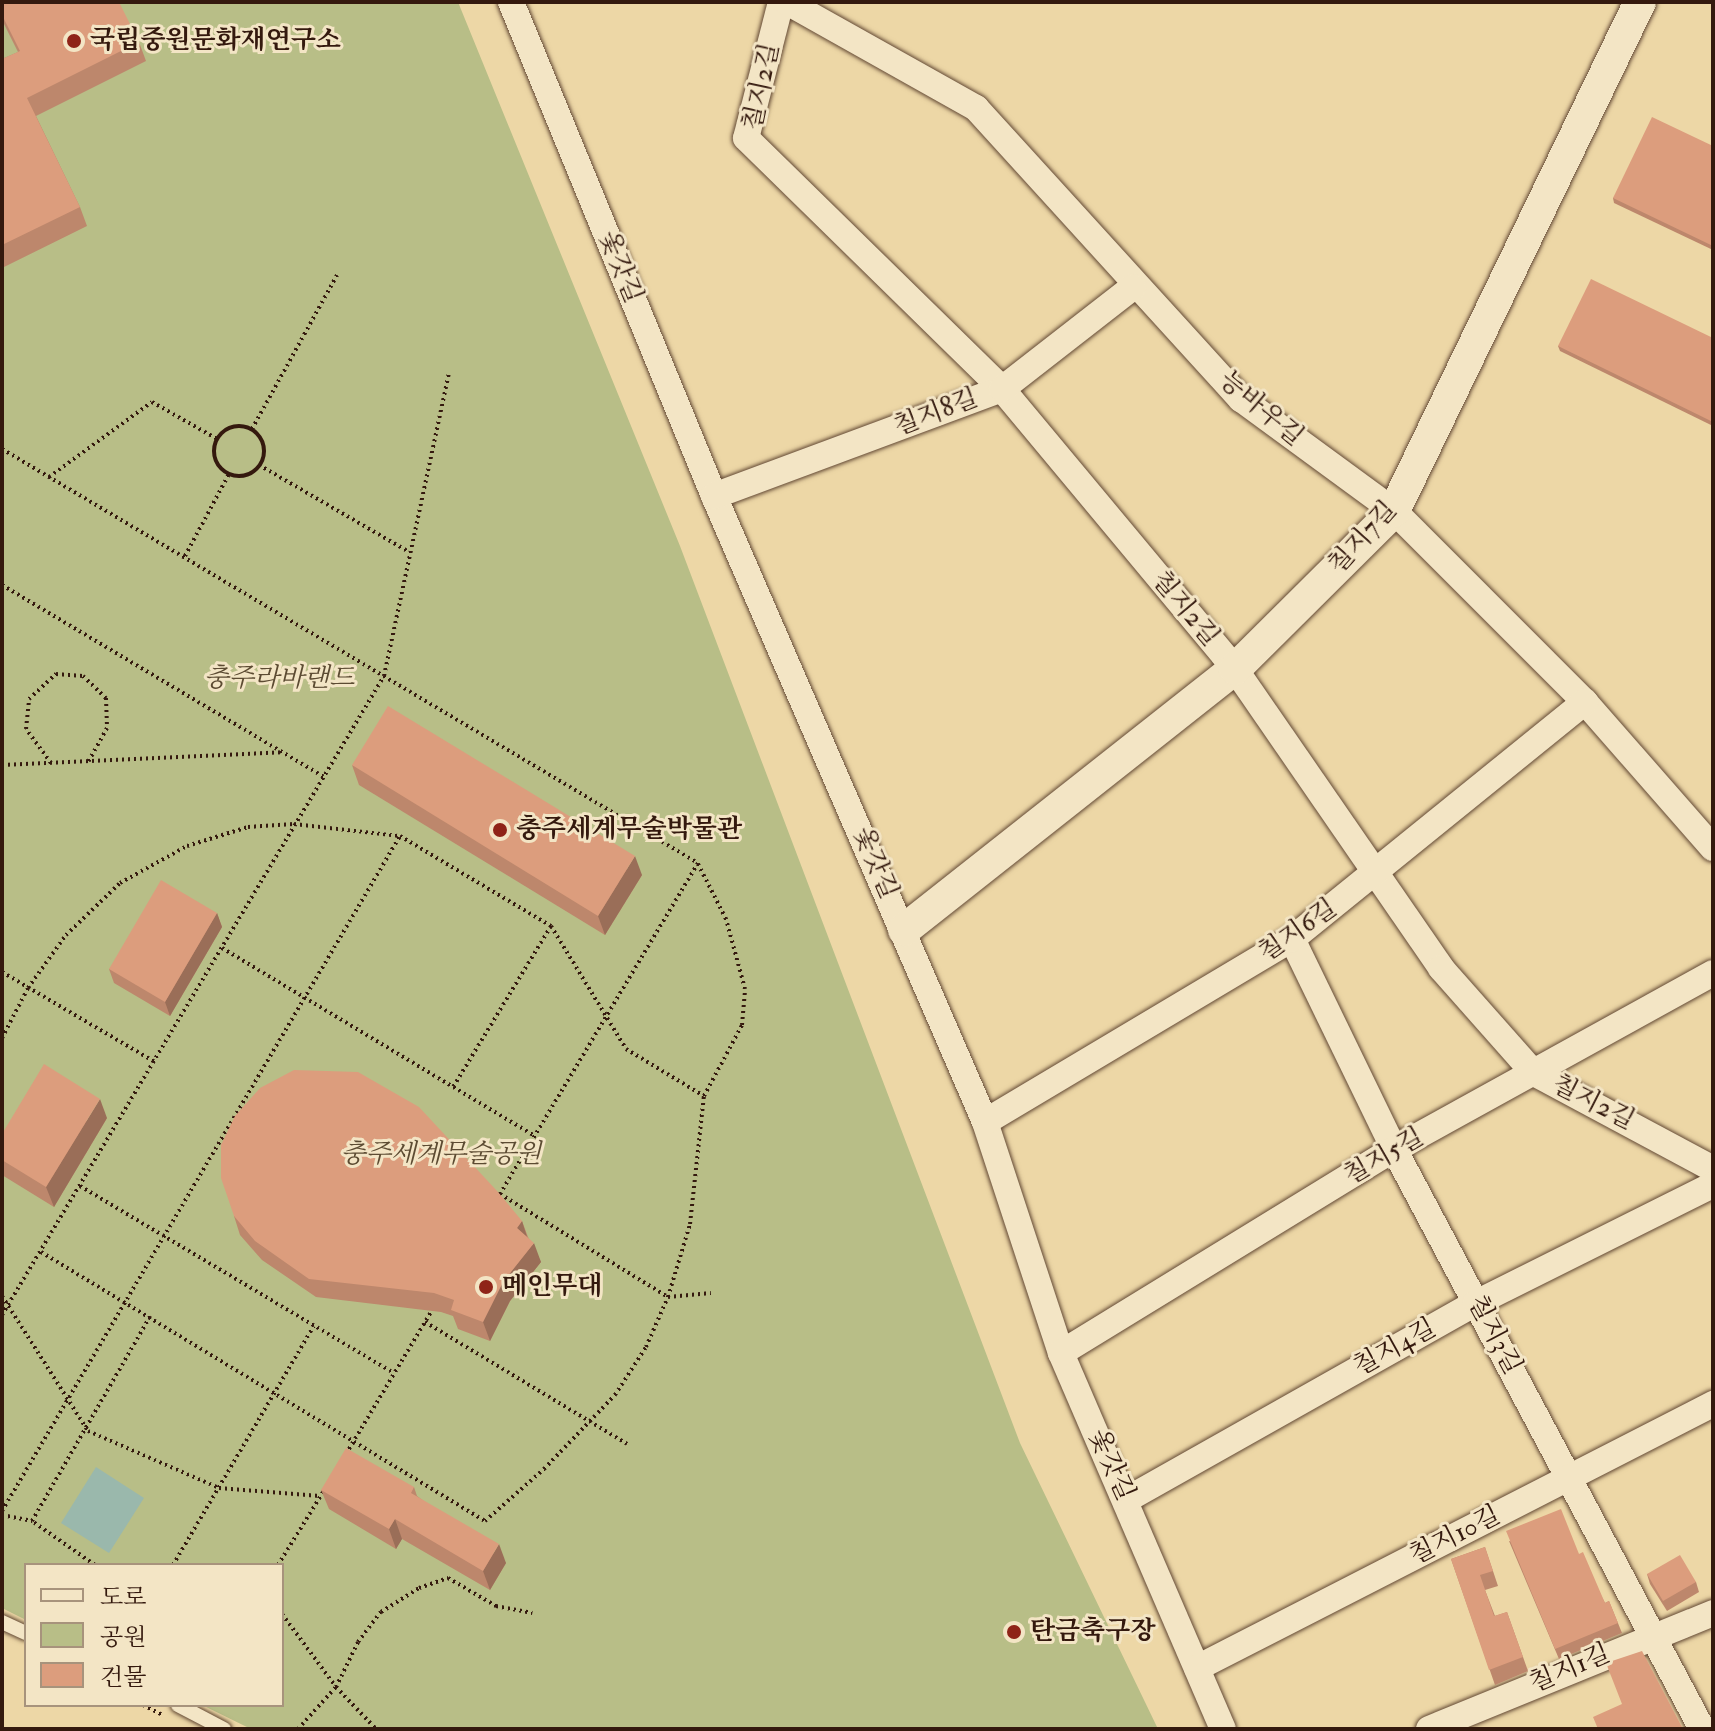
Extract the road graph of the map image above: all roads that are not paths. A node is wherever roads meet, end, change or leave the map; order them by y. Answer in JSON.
{"nodes":[{"id":1,"x":511,"y":2,"type":"edge"},
{"id":2,"x":784,"y":2,"type":"edge"},
{"id":3,"x":1640,"y":2,"type":"edge"},
{"id":4,"x":1133,"y":287,"type":"junction"},
{"id":5,"x":1002,"y":389,"type":"junction"},
{"id":6,"x":714,"y":496,"type":"junction"},
{"id":7,"x":1394,"y":511,"type":"junction"},
{"id":8,"x":1235,"y":669,"type":"junction"},
{"id":9,"x":1585,"y":702,"type":"junction"},
{"id":10,"x":1713,"y":848,"type":"edge"},
{"id":11,"x":1376,"y":875,"type":"junction"},
{"id":12,"x":904,"y":930,"type":"junction"},
{"id":13,"x":1292,"y":939,"type":"junction"},
{"id":14,"x":1713,"y":973,"type":"edge"},
{"id":15,"x":1534,"y":1073,"type":"junction"},
{"id":16,"x":985,"y":1122,"type":"junction"},
{"id":17,"x":1394,"y":1149,"type":"junction"},
{"id":18,"x":1713,"y":1169,"type":"edge"},
{"id":19,"x":1713,"y":1185,"type":"edge"},
{"id":20,"x":1476,"y":1303,"type":"junction"},
{"id":21,"x":1061,"y":1353,"type":"junction"},
{"id":22,"x":1713,"y":1404,"type":"edge"},
{"id":23,"x":1570,"y":1477,"type":"junction"},
{"id":24,"x":1126,"y":1500,"type":"junction"},
{"id":25,"x":1713,"y":1613,"type":"edge"},
{"id":26,"x":2,"y":1622,"type":"edge"},
{"id":27,"x":24,"y":1632,"type":"edge"},
{"id":28,"x":1652,"y":1635,"type":"junction"},
{"id":29,"x":1197,"y":1668,"type":"junction"},
{"id":30,"x":182,"y":1707,"type":"edge"},
{"id":31,"x":224,"y":1729,"type":"edge"},
{"id":32,"x":1223,"y":1729,"type":"edge"},
{"id":33,"x":1429,"y":1729,"type":"edge"},
{"id":34,"x":1702,"y":1729,"type":"edge"}],
"edges":[{"from":1,"to":6,"type":"street","name":"옻갓길"},
{"from":2,"to":4,"type":"street","name":"능바우길"},
{"from":2,"to":5,"type":"street","name":"칠지2길"},
{"from":3,"to":7,"type":"street","name":"칠지7길"},
{"from":4,"to":5,"type":"street","name":"칠지8길"},
{"from":4,"to":7,"type":"street","name":"능바우길"},
{"from":5,"to":6,"type":"street","name":"칠지8길"},
{"from":5,"to":8,"type":"street","name":"칠지2길"},
{"from":6,"to":12,"type":"street","name":"옻갓길"},
{"from":7,"to":8,"type":"street","name":"칠지7길"},
{"from":7,"to":9,"type":"street","name":"능바우길"},
{"from":8,"to":11,"type":"street","name":"칠지2길"},
{"from":8,"to":12,"type":"street","name":"칠지7길"},
{"from":9,"to":10,"type":"street","name":"능바우길"},
{"from":9,"to":11,"type":"street","name":"칠지6길"},
{"from":11,"to":13,"type":"street","name":"칠지6길"},
{"from":11,"to":15,"type":"street","name":"칠지2길"},
{"from":12,"to":16,"type":"street","name":"옻갓길"},
{"from":13,"to":16,"type":"street","name":"칠지6길"},
{"from":13,"to":17,"type":"street","name":"칠지3길"},
{"from":14,"to":15,"type":"street","name":"칠지5길"},
{"from":15,"to":17,"type":"street","name":"칠지5길"},
{"from":15,"to":18,"type":"street","name":"칠지2길"},
{"from":16,"to":21,"type":"street","name":"옻갓길"},
{"from":17,"to":20,"type":"street","name":"칠지3길"},
{"from":17,"to":21,"type":"street","name":"칠지5길"},
{"from":19,"to":20,"type":"street","name":"칠지4길"},
{"from":20,"to":23,"type":"street","name":"칠지3길"},
{"from":20,"to":24,"type":"street","name":"칠지4길"},
{"from":21,"to":24,"type":"street","name":"옻갓길"},
{"from":22,"to":23,"type":"street","name":"칠지10길"},
{"from":23,"to":28,"type":"street","name":"칠지3길"},
{"from":23,"to":29,"type":"street","name":"칠지10길"},
{"from":24,"to":29,"type":"street","name":"옻갓길"},
{"from":25,"to":28,"type":"street","name":"칠지1길"},
{"from":26,"to":27,"type":"lane"},
{"from":28,"to":33,"type":"street","name":"칠지1길"},
{"from":28,"to":34,"type":"street","name":"칠지3길"},
{"from":29,"to":32,"type":"street","name":"옻갓길"},
{"from":30,"to":31,"type":"lane"}]}
